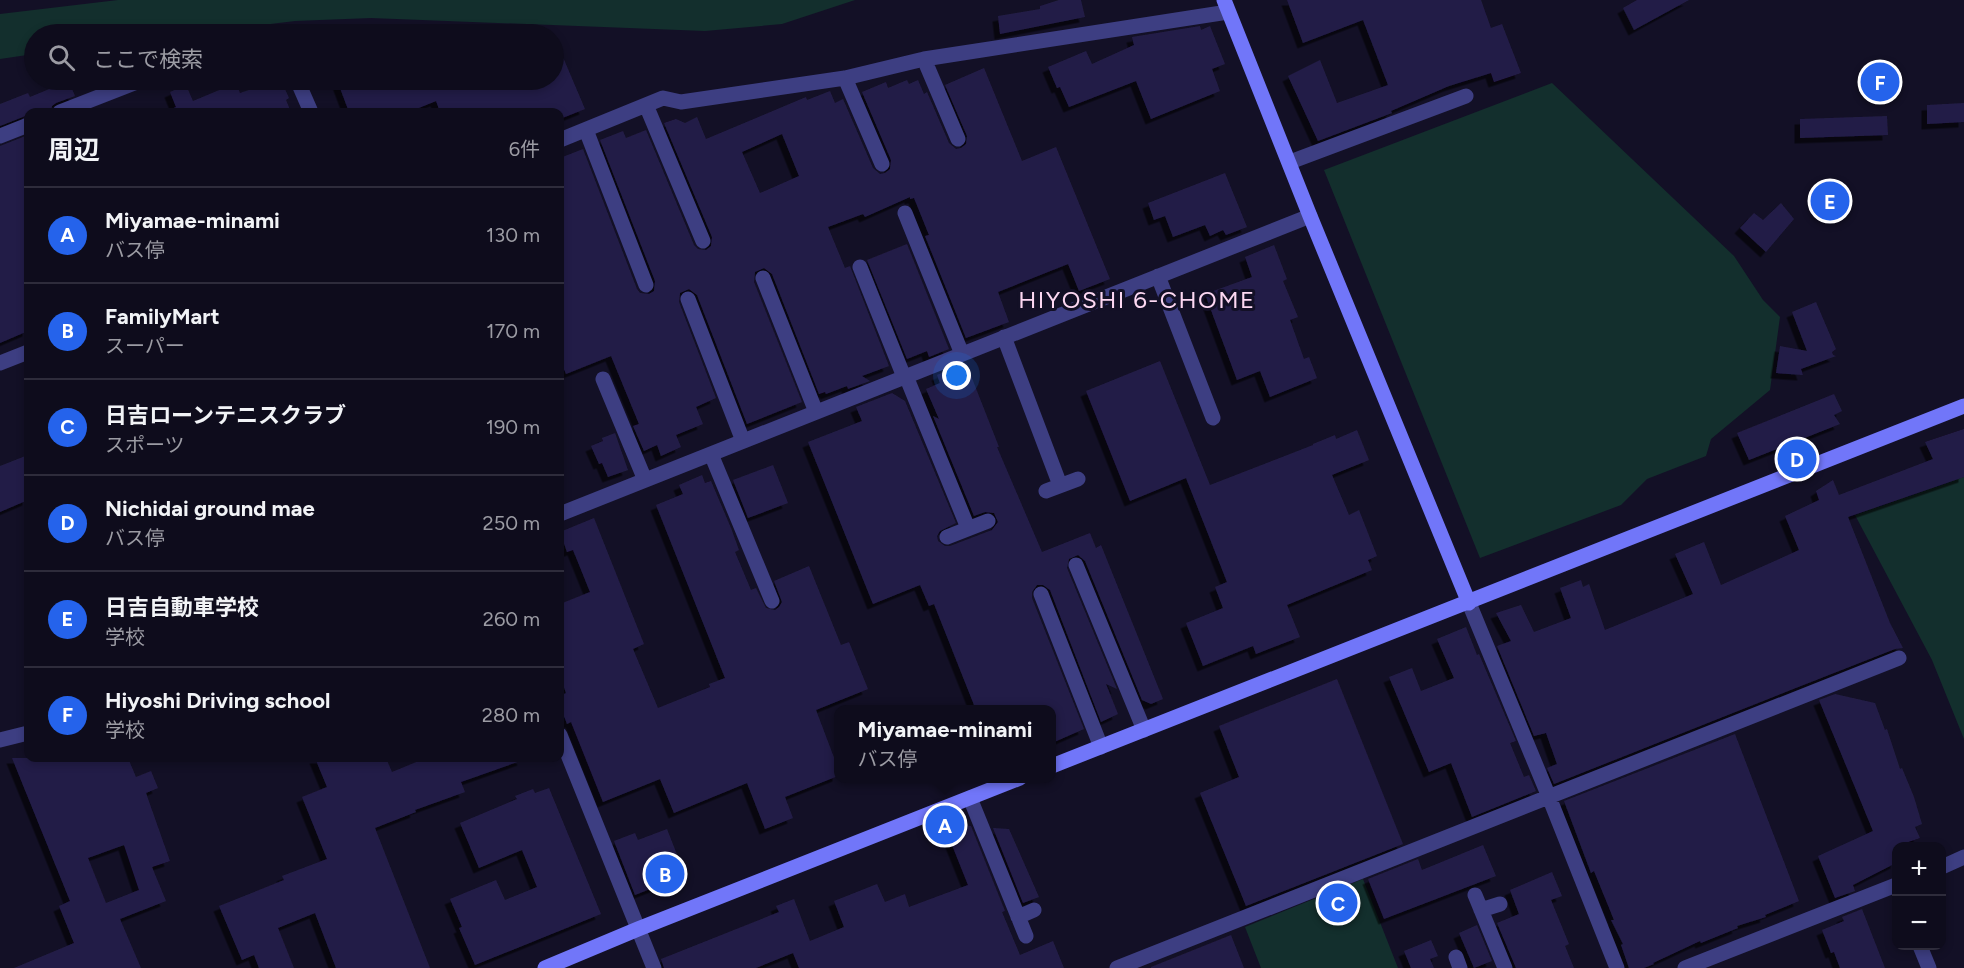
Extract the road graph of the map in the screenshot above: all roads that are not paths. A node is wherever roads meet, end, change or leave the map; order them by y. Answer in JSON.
{"nodes":[{"id":1,"x":1226,"y":6,"type":"edge"},
{"id":2,"x":924,"y":59,"type":"junction"},
{"id":3,"x":845,"y":78,"type":"junction"},
{"id":4,"x":116,"y":90,"type":"edge"},
{"id":5,"x":301,"y":90,"type":"edge"},
{"id":6,"x":1467,"y":96,"type":"dead end"},
{"id":7,"x":646,"y":105,"type":"junction"},
{"id":8,"x":70,"y":108,"type":"edge"},
{"id":9,"x":309,"y":108,"type":"edge"},
{"id":10,"x":24,"y":127,"type":"edge"},
{"id":11,"x":586,"y":130,"type":"junction"},
{"id":12,"x":0,"y":136,"type":"edge"},
{"id":13,"x":564,"y":138,"type":"edge"},
{"id":14,"x":958,"y":139,"type":"dead end"},
{"id":15,"x":1290,"y":162,"type":"junction"},
{"id":16,"x":882,"y":164,"type":"dead end"},
{"id":17,"x":905,"y":213,"type":"dead end"},
{"id":18,"x":1310,"y":216,"type":"junction"},
{"id":19,"x":703,"y":242,"type":"dead end"},
{"id":20,"x":860,"y":267,"type":"dead end"},
{"id":21,"x":1158,"y":276,"type":"junction"},
{"id":22,"x":763,"y":278,"type":"dead end"},
{"id":23,"x":646,"y":285,"type":"dead end"},
{"id":24,"x":688,"y":298,"type":"dead end"},
{"id":25,"x":1004,"y":337,"type":"junction"},
{"id":26,"x":24,"y":354,"type":"edge"},
{"id":27,"x":962,"y":354,"type":"junction"},
{"id":28,"x":0,"y":363,"type":"edge"},
{"id":29,"x":905,"y":377,"type":"junction"},
{"id":30,"x":603,"y":380,"type":"dead end"},
{"id":31,"x":1964,"y":406,"type":"edge"},
{"id":32,"x":816,"y":412,"type":"junction"},
{"id":33,"x":1213,"y":418,"type":"dead end"},
{"id":34,"x":743,"y":441,"type":"junction"},
{"id":35,"x":711,"y":454,"type":"junction"},
{"id":36,"x":1078,"y":479,"type":"dead end"},
{"id":37,"x":645,"y":480,"type":"junction"},
{"id":38,"x":564,"y":512,"type":"edge"},
{"id":39,"x":988,"y":521,"type":"dead end"},
{"id":40,"x":968,"y":528,"type":"junction"},
{"id":41,"x":947,"y":537,"type":"dead end"},
{"id":42,"x":1076,"y":565,"type":"dead end"},
{"id":43,"x":1041,"y":594,"type":"dead end"},
{"id":44,"x":772,"y":601,"type":"dead end"},
{"id":45,"x":1469,"y":603,"type":"junction"},
{"id":46,"x":1899,"y":658,"type":"dead end"},
{"id":47,"x":1144,"y":730,"type":"junction"},
{"id":48,"x":24,"y":734,"type":"edge"},
{"id":49,"x":0,"y":740,"type":"edge"},
{"id":50,"x":564,"y":745,"type":"edge"},
{"id":51,"x":1101,"y":747,"type":"junction"},
{"id":52,"x":1056,"y":764,"type":"edge"},
{"id":53,"x":1008,"y":783,"type":"edge"},
{"id":54,"x":1549,"y":797,"type":"junction"},
{"id":55,"x":970,"y":798,"type":"junction"},
{"id":56,"x":1964,"y":857,"type":"edge"},
{"id":57,"x":1946,"y":865,"type":"edge"},
{"id":58,"x":1892,"y":888,"type":"edge"},
{"id":59,"x":1475,"y":895,"type":"dead end"},
{"id":60,"x":1500,"y":904,"type":"dead end"},
{"id":61,"x":1034,"y":910,"type":"dead end"},
{"id":62,"x":1481,"y":910,"type":"junction"},
{"id":63,"x":1018,"y":917,"type":"junction"},
{"id":64,"x":638,"y":929,"type":"junction"},
{"id":65,"x":1026,"y":936,"type":"dead end"},
{"id":66,"x":1922,"y":950,"type":"edge"},
{"id":67,"x":545,"y":968,"type":"edge"},
{"id":68,"x":654,"y":968,"type":"edge"},
{"id":69,"x":1117,"y":968,"type":"edge"},
{"id":70,"x":1505,"y":968,"type":"edge"},
{"id":71,"x":1617,"y":968,"type":"edge"},
{"id":72,"x":1685,"y":968,"type":"edge"},
{"id":73,"x":1929,"y":968,"type":"edge"}],
"edges":[{"from":1,"to":2,"type":"street"},
{"from":1,"to":15,"type":"street"},
{"from":2,"to":3,"type":"street"},
{"from":2,"to":14,"type":"street"},
{"from":3,"to":7,"type":"street"},
{"from":3,"to":16,"type":"street"},
{"from":4,"to":8,"type":"street"},
{"from":5,"to":9,"type":"street"},
{"from":6,"to":15,"type":"street"},
{"from":7,"to":11,"type":"street"},
{"from":7,"to":19,"type":"street"},
{"from":10,"to":12,"type":"street"},
{"from":11,"to":13,"type":"street"},
{"from":11,"to":23,"type":"street"},
{"from":15,"to":18,"type":"street"},
{"from":17,"to":27,"type":"street"},
{"from":18,"to":21,"type":"street"},
{"from":18,"to":45,"type":"street"},
{"from":20,"to":29,"type":"street"},
{"from":21,"to":25,"type":"street"},
{"from":21,"to":33,"type":"street"},
{"from":22,"to":32,"type":"street"},
{"from":24,"to":34,"type":"street"},
{"from":25,"to":27,"type":"street"},
{"from":25,"to":36,"type":"street"},
{"from":26,"to":28,"type":"street"},
{"from":27,"to":29,"type":"street"},
{"from":29,"to":32,"type":"street"},
{"from":29,"to":40,"type":"street"},
{"from":30,"to":37,"type":"street"},
{"from":31,"to":45,"type":"street"},
{"from":32,"to":34,"type":"street"},
{"from":34,"to":35,"type":"street"},
{"from":35,"to":37,"type":"street"},
{"from":35,"to":44,"type":"street"},
{"from":37,"to":38,"type":"street"},
{"from":39,"to":40,"type":"street"},
{"from":40,"to":41,"type":"street"},
{"from":42,"to":47,"type":"street"},
{"from":43,"to":51,"type":"street"},
{"from":45,"to":47,"type":"street"},
{"from":45,"to":54,"type":"street"},
{"from":46,"to":54,"type":"street"},
{"from":47,"to":51,"type":"street"},
{"from":48,"to":49,"type":"street"},
{"from":50,"to":64,"type":"street"},
{"from":51,"to":52,"type":"street"},
{"from":53,"to":55,"type":"street"},
{"from":54,"to":69,"type":"street"},
{"from":54,"to":71,"type":"street"},
{"from":55,"to":63,"type":"street"},
{"from":55,"to":64,"type":"street"},
{"from":56,"to":57,"type":"street"},
{"from":58,"to":72,"type":"street"},
{"from":59,"to":62,"type":"street"},
{"from":60,"to":62,"type":"street"},
{"from":61,"to":63,"type":"street"},
{"from":62,"to":70,"type":"street"},
{"from":63,"to":65,"type":"street"},
{"from":64,"to":67,"type":"street"},
{"from":64,"to":68,"type":"street"},
{"from":66,"to":73,"type":"street"}]}
